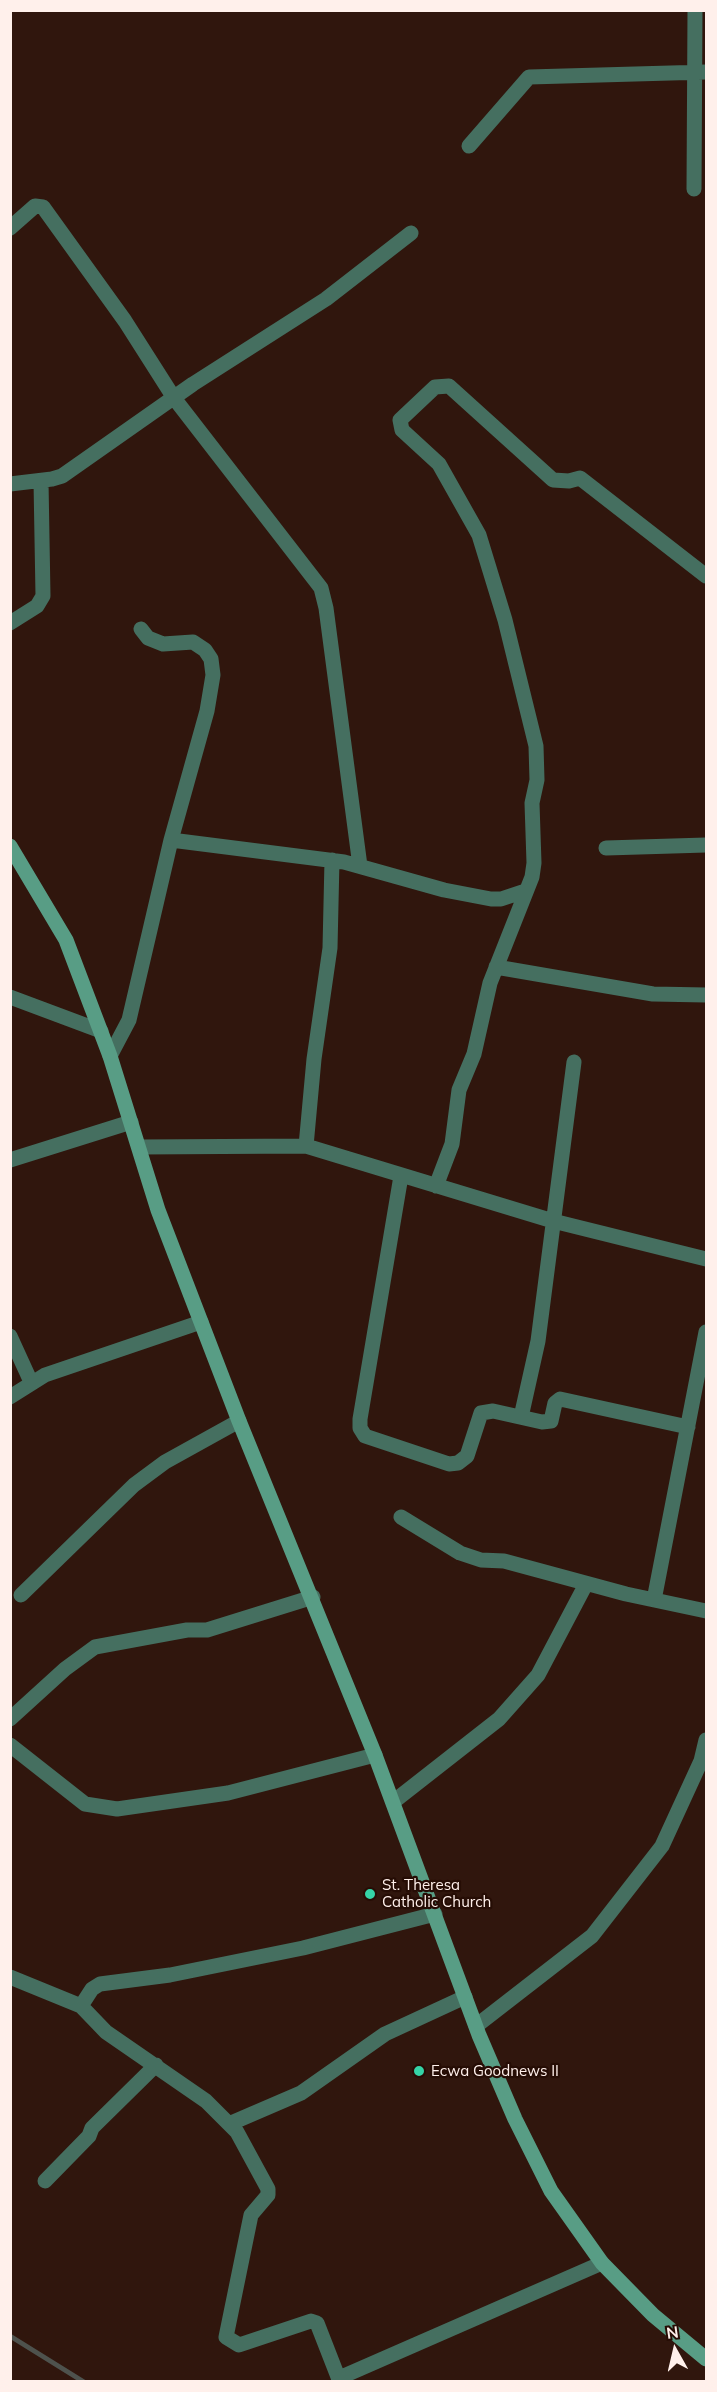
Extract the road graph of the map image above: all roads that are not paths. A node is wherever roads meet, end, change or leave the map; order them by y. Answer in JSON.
{"nodes":[{"id":1,"x":696,"y":10,"type":"edge"},
{"id":2,"x":701,"y":72,"type":"edge"},
{"id":3,"x":468,"y":146,"type":"dead end"},
{"id":4,"x":694,"y":189,"type":"dead end"},
{"id":5,"x":10,"y":228,"type":"edge"},
{"id":6,"x":411,"y":233,"type":"dead end"},
{"id":7,"x":174,"y":398,"type":"junction"},
{"id":8,"x":41,"y":481,"type":"junction"},
{"id":9,"x":10,"y":484,"type":"edge"},
{"id":10,"x":706,"y":576,"type":"edge"},
{"id":11,"x":10,"y":623,"type":"edge"},
{"id":12,"x":141,"y":629,"type":"dead end"},
{"id":13,"x":171,"y":840,"type":"junction"},
{"id":14,"x":706,"y":845,"type":"edge"},
{"id":15,"x":10,"y":846,"type":"edge"},
{"id":16,"x":606,"y":849,"type":"dead end"},
{"id":17,"x":332,"y":860,"type":"junction"},
{"id":18,"x":360,"y":866,"type":"junction"},
{"id":19,"x":525,"y":891,"type":"junction"},
{"id":20,"x":496,"y":967,"type":"junction"},
{"id":21,"x":706,"y":995,"type":"edge"},
{"id":22,"x":10,"y":997,"type":"edge"},
{"id":23,"x":101,"y":1031,"type":"junction"},
{"id":24,"x":110,"y":1056,"type":"junction"},
{"id":25,"x":574,"y":1062,"type":"dead end"},
{"id":26,"x":131,"y":1122,"type":"junction"},
{"id":27,"x":306,"y":1146,"type":"junction"},
{"id":28,"x":139,"y":1148,"type":"junction"},
{"id":29,"x":10,"y":1160,"type":"edge"},
{"id":30,"x":401,"y":1176,"type":"junction"},
{"id":31,"x":436,"y":1186,"type":"junction"},
{"id":32,"x":553,"y":1221,"type":"junction"},
{"id":33,"x":706,"y":1259,"type":"edge"},
{"id":34,"x":201,"y":1322,"type":"junction"},
{"id":35,"x":706,"y":1332,"type":"edge"},
{"id":36,"x":10,"y":1336,"type":"edge"},
{"id":37,"x":32,"y":1382,"type":"junction"},
{"id":38,"x":10,"y":1397,"type":"edge"},
{"id":39,"x":521,"y":1417,"type":"junction"},
{"id":40,"x":239,"y":1420,"type":"junction"},
{"id":41,"x":688,"y":1427,"type":"junction"},
{"id":42,"x":401,"y":1517,"type":"dead end"},
{"id":43,"x":586,"y":1584,"type":"junction"},
{"id":44,"x":21,"y":1594,"type":"dead end"},
{"id":45,"x":313,"y":1597,"type":"junction"},
{"id":46,"x":654,"y":1600,"type":"junction"},
{"id":47,"x":706,"y":1611,"type":"edge"},
{"id":48,"x":10,"y":1719,"type":"edge"},
{"id":49,"x":706,"y":1740,"type":"edge"},
{"id":50,"x":10,"y":1745,"type":"edge"},
{"id":51,"x":375,"y":1755,"type":"junction"},
{"id":52,"x":393,"y":1802,"type":"junction"},
{"id":53,"x":435,"y":1914,"type":"junction"},
{"id":54,"x":10,"y":1977,"type":"edge"},
{"id":55,"x":465,"y":1997,"type":"junction"},
{"id":56,"x":81,"y":2006,"type":"junction"},
{"id":57,"x":476,"y":2026,"type":"junction"},
{"id":58,"x":156,"y":2065,"type":"junction"},
{"id":59,"x":229,"y":2124,"type":"junction"},
{"id":60,"x":45,"y":2181,"type":"dead end"},
{"id":61,"x":602,"y":2263,"type":"junction"},
{"id":62,"x":706,"y":2359,"type":"edge"},
{"id":63,"x":340,"y":2380,"type":"edge"}],
"edges":[{"from":1,"to":2,"type":"street"},
{"from":2,"to":3,"type":"street"},
{"from":2,"to":4,"type":"street"},
{"from":5,"to":7,"type":"street"},
{"from":6,"to":7,"type":"street"},
{"from":7,"to":8,"type":"street"},
{"from":7,"to":18,"type":"street"},
{"from":8,"to":9,"type":"street"},
{"from":8,"to":11,"type":"street"},
{"from":10,"to":19,"type":"street"},
{"from":12,"to":13,"type":"street"},
{"from":13,"to":17,"type":"street"},
{"from":13,"to":24,"type":"street"},
{"from":14,"to":16,"type":"street"},
{"from":15,"to":23,"type":"street"},
{"from":17,"to":18,"type":"street"},
{"from":17,"to":27,"type":"street"},
{"from":18,"to":19,"type":"street"},
{"from":19,"to":20,"type":"street"},
{"from":20,"to":21,"type":"street"},
{"from":20,"to":31,"type":"street"},
{"from":22,"to":23,"type":"street"},
{"from":23,"to":24,"type":"street"},
{"from":24,"to":26,"type":"street"},
{"from":25,"to":32,"type":"street"},
{"from":26,"to":28,"type":"street"},
{"from":26,"to":29,"type":"street"},
{"from":27,"to":28,"type":"street"},
{"from":27,"to":30,"type":"street"},
{"from":28,"to":34,"type":"street"},
{"from":30,"to":31,"type":"street"},
{"from":30,"to":39,"type":"street"},
{"from":31,"to":32,"type":"street"},
{"from":32,"to":33,"type":"street"},
{"from":32,"to":39,"type":"street"},
{"from":34,"to":37,"type":"street"},
{"from":34,"to":40,"type":"street"},
{"from":35,"to":41,"type":"street"},
{"from":36,"to":37,"type":"street"},
{"from":37,"to":38,"type":"street"},
{"from":39,"to":41,"type":"street"},
{"from":40,"to":44,"type":"street"},
{"from":40,"to":45,"type":"street"},
{"from":41,"to":46,"type":"street"},
{"from":42,"to":43,"type":"street"},
{"from":43,"to":46,"type":"street"},
{"from":43,"to":52,"type":"street"},
{"from":45,"to":48,"type":"street"},
{"from":45,"to":51,"type":"street"},
{"from":46,"to":47,"type":"street"},
{"from":49,"to":57,"type":"street"},
{"from":50,"to":51,"type":"street"},
{"from":51,"to":52,"type":"street"},
{"from":52,"to":53,"type":"street"},
{"from":53,"to":55,"type":"street"},
{"from":53,"to":56,"type":"street"},
{"from":54,"to":56,"type":"street"},
{"from":55,"to":57,"type":"street"},
{"from":55,"to":59,"type":"street"},
{"from":56,"to":58,"type":"street"},
{"from":57,"to":61,"type":"street"},
{"from":58,"to":59,"type":"street"},
{"from":58,"to":60,"type":"street"},
{"from":59,"to":63,"type":"street"},
{"from":61,"to":62,"type":"street"},
{"from":61,"to":63,"type":"street"}]}
